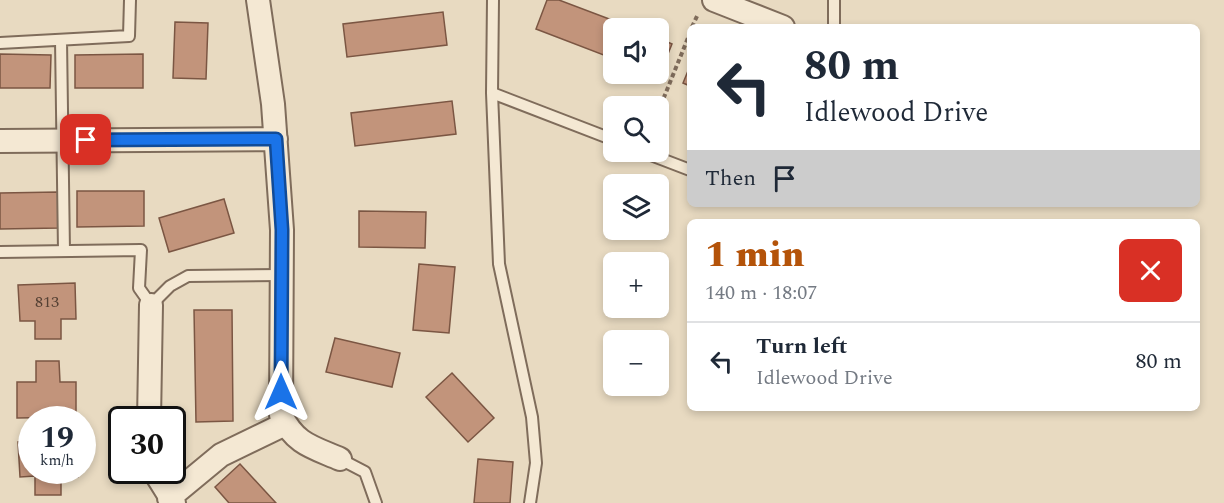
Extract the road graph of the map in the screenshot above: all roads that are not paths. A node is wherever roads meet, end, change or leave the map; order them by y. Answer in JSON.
{"nodes":[{"id":1,"x":130,"y":0,"type":"edge"},
{"id":2,"x":258,"y":0,"type":"edge"},
{"id":3,"x":493,"y":0,"type":"edge"},
{"id":4,"x":714,"y":0,"type":"edge"},
{"id":5,"x":834,"y":0,"type":"edge"},
{"id":6,"x":775,"y":24,"type":"edge"},
{"id":7,"x":834,"y":24,"type":"edge"},
{"id":8,"x":61,"y":40,"type":"junction"},
{"id":9,"x":0,"y":43,"type":"edge"},
{"id":10,"x":492,"y":93,"type":"junction"},
{"id":11,"x":603,"y":136,"type":"edge"},
{"id":12,"x":64,"y":139,"type":"junction"},
{"id":13,"x":276,"y":139,"type":"junction"},
{"id":14,"x":0,"y":141,"type":"edge"},
{"id":15,"x":669,"y":162,"type":"edge"},
{"id":16,"x":687,"y":169,"type":"edge"},
{"id":17,"x":64,"y":251,"type":"junction"},
{"id":18,"x":0,"y":252,"type":"edge"},
{"id":19,"x":282,"y":275,"type":"junction"},
{"id":20,"x":151,"y":305,"type":"junction"},
{"id":21,"x":149,"y":406,"type":"edge"},
{"id":22,"x":285,"y":424,"type":"junction"},
{"id":23,"x":340,"y":459,"type":"joint"},
{"id":24,"x":162,"y":484,"type":"edge"},
{"id":25,"x":171,"y":500,"type":"edge"},
{"id":26,"x":376,"y":503,"type":"edge"},
{"id":27,"x":531,"y":503,"type":"edge"}],
"edges":[{"from":1,"to":8,"type":"lane"},
{"from":2,"to":13,"type":"street"},
{"from":3,"to":10,"type":"lane"},
{"from":4,"to":6,"type":"street"},
{"from":5,"to":7,"type":"lane"},
{"from":8,"to":9,"type":"lane"},
{"from":8,"to":12,"type":"lane"},
{"from":10,"to":11,"type":"lane"},
{"from":10,"to":27,"type":"lane"},
{"from":12,"to":13,"type":"street"},
{"from":12,"to":14,"type":"street"},
{"from":12,"to":17,"type":"lane"},
{"from":13,"to":19,"type":"street"},
{"from":15,"to":16,"type":"lane"},
{"from":17,"to":18,"type":"lane"},
{"from":17,"to":20,"type":"lane"},
{"from":19,"to":20,"type":"lane"},
{"from":19,"to":22,"type":"street"},
{"from":20,"to":21,"type":"street"},
{"from":22,"to":23,"type":"street"},
{"from":22,"to":25,"type":"street"},
{"from":23,"to":26,"type":"lane"},
{"from":24,"to":25,"type":"street"}]}
